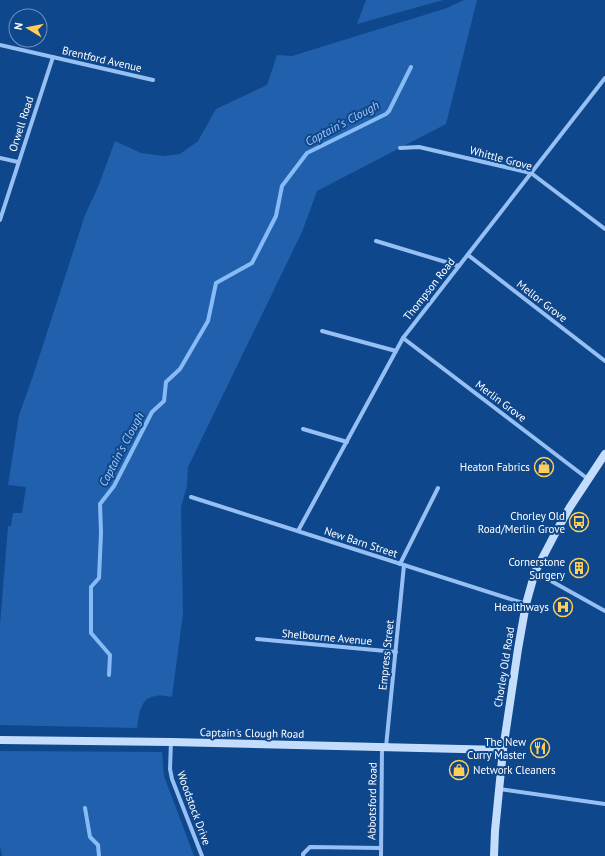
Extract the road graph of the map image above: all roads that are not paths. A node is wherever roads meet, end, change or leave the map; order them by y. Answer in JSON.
{"nodes":[{"id":1,"x":0,"y":45,"type":"edge"},
{"id":2,"x":53,"y":57,"type":"junction"},
{"id":3,"x":605,"y":78,"type":"edge"},
{"id":4,"x":153,"y":80,"type":"dead end"},
{"id":5,"x":400,"y":148,"type":"dead end"},
{"id":6,"x":0,"y":158,"type":"edge"},
{"id":7,"x":18,"y":162,"type":"junction"},
{"id":8,"x":531,"y":173,"type":"junction"},
{"id":9,"x":0,"y":220,"type":"edge"},
{"id":10,"x":605,"y":229,"type":"edge"},
{"id":11,"x":376,"y":242,"type":"dead end"},
{"id":12,"x":468,"y":255,"type":"junction"},
{"id":13,"x":459,"y":266,"type":"junction"},
{"id":14,"x":322,"y":331,"type":"dead end"},
{"id":15,"x":404,"y":338,"type":"junction"},
{"id":16,"x":396,"y":351,"type":"junction"},
{"id":17,"x":605,"y":361,"type":"edge"},
{"id":18,"x":303,"y":429,"type":"dead end"},
{"id":19,"x":347,"y":442,"type":"junction"},
{"id":20,"x":605,"y":454,"type":"edge"},
{"id":21,"x":588,"y":479,"type":"junction"},
{"id":22,"x":438,"y":488,"type":"dead end"},
{"id":23,"x":191,"y":497,"type":"dead end"},
{"id":24,"x":298,"y":532,"type":"junction"},
{"id":25,"x":402,"y":565,"type":"junction"},
{"id":26,"x":535,"y":572,"type":"junction"},
{"id":27,"x":526,"y":604,"type":"junction"},
{"id":28,"x":605,"y":611,"type":"edge"},
{"id":29,"x":257,"y":639,"type":"dead end"},
{"id":30,"x":396,"y":652,"type":"junction"},
{"id":31,"x":0,"y":740,"type":"edge"},
{"id":32,"x":171,"y":742,"type":"junction"},
{"id":33,"x":384,"y":747,"type":"junction"},
{"id":34,"x":503,"y":750,"type":"junction"},
{"id":35,"x":499,"y":789,"type":"junction"},
{"id":36,"x":605,"y":804,"type":"edge"},
{"id":37,"x":381,"y":848,"type":"junction"},
{"id":38,"x":202,"y":856,"type":"edge"},
{"id":39,"x":303,"y":856,"type":"edge"},
{"id":40,"x":381,"y":856,"type":"edge"},
{"id":41,"x":494,"y":856,"type":"edge"}],
"edges":[{"from":1,"to":2,"type":"street","name":"Brentford Avenue"},
{"from":2,"to":4,"type":"street","name":"Brentford Avenue"},
{"from":2,"to":7,"type":"street","name":"Orwell Road"},
{"from":3,"to":8,"type":"street","name":"Thompson Road"},
{"from":5,"to":8,"type":"street","name":"Whittle Grove"},
{"from":6,"to":7,"type":"street"},
{"from":7,"to":9,"type":"street","name":"Orwell Road"},
{"from":8,"to":10,"type":"street","name":"Whittle Grove"},
{"from":8,"to":12,"type":"street","name":"Thompson Road"},
{"from":11,"to":13,"type":"street"},
{"from":12,"to":13,"type":"street","name":"Thompson Road"},
{"from":12,"to":17,"type":"street","name":"Mellor Grove"},
{"from":13,"to":15,"type":"street","name":"Thompson Road"},
{"from":14,"to":16,"type":"street"},
{"from":15,"to":16,"type":"street","name":"Thompson Road"},
{"from":15,"to":21,"type":"street","name":"Merlin Grove"},
{"from":16,"to":19,"type":"street","name":"Thompson Road"},
{"from":18,"to":19,"type":"street"},
{"from":19,"to":24,"type":"street","name":"Thompson Road"},
{"from":20,"to":21,"type":"street","name":"Chorley Old Road"},
{"from":21,"to":26,"type":"street","name":"Chorley Old Road"},
{"from":22,"to":25,"type":"street"},
{"from":23,"to":24,"type":"street","name":"New Barn Street"},
{"from":24,"to":25,"type":"street","name":"New Barn Street"},
{"from":25,"to":27,"type":"street","name":"New Barn Street"},
{"from":25,"to":30,"type":"street","name":"Empress Street"},
{"from":26,"to":27,"type":"street","name":"Chorley Old Road"},
{"from":26,"to":28,"type":"street"},
{"from":27,"to":34,"type":"street","name":"Chorley Old Road"},
{"from":29,"to":30,"type":"street","name":"Shelbourne Avenue"},
{"from":30,"to":33,"type":"street","name":"Empress Street"},
{"from":31,"to":32,"type":"street","name":"Captain's Clough Road"},
{"from":32,"to":33,"type":"street","name":"Captain's Clough Road"},
{"from":32,"to":38,"type":"street","name":"Woodstock Drive"},
{"from":33,"to":34,"type":"street","name":"Captain's Clough Road"},
{"from":33,"to":37,"type":"street","name":"Abbotsford Road"},
{"from":34,"to":35,"type":"street","name":"Chorley Old Road"},
{"from":35,"to":36,"type":"street"},
{"from":35,"to":41,"type":"street","name":"Chorley Old Road"},
{"from":37,"to":39,"type":"street"},
{"from":37,"to":40,"type":"street","name":"Abbotsford Road"}]}
